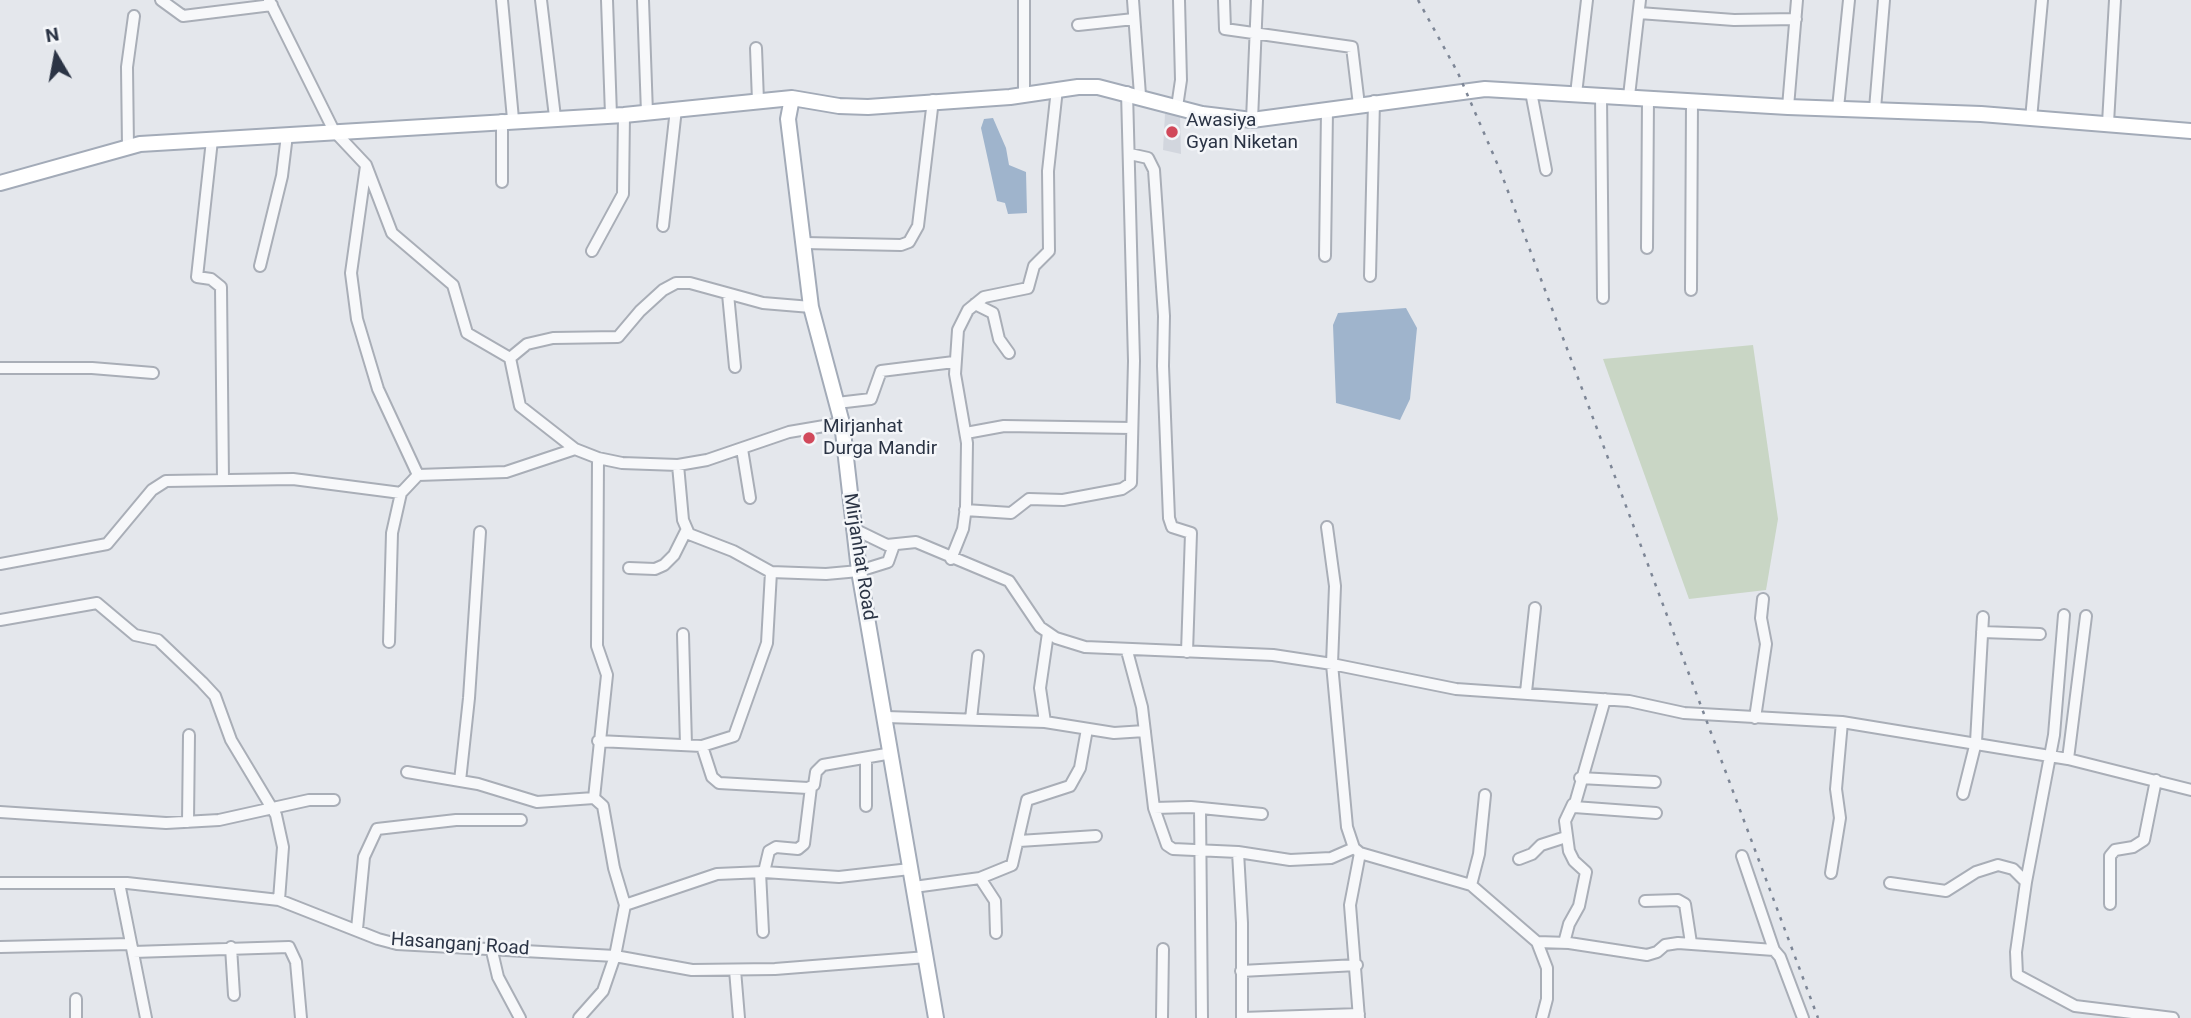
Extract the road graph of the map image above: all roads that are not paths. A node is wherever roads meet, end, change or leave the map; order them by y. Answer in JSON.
{"nodes":[{"id":1,"x":161,"y":0,"type":"edge"},
{"id":2,"x":502,"y":0,"type":"edge"},
{"id":3,"x":541,"y":0,"type":"edge"},
{"id":4,"x":607,"y":0,"type":"edge"},
{"id":5,"x":643,"y":0,"type":"edge"},
{"id":6,"x":1024,"y":0,"type":"edge"},
{"id":7,"x":1133,"y":0,"type":"edge"},
{"id":8,"x":1179,"y":0,"type":"edge"},
{"id":9,"x":1224,"y":0,"type":"edge"},
{"id":10,"x":1257,"y":0,"type":"edge"},
{"id":11,"x":1587,"y":0,"type":"edge"},
{"id":12,"x":1640,"y":0,"type":"edge"},
{"id":13,"x":1797,"y":0,"type":"edge"},
{"id":14,"x":1849,"y":0,"type":"edge"},
{"id":15,"x":1884,"y":0,"type":"edge"},
{"id":16,"x":2042,"y":0,"type":"edge"},
{"id":17,"x":2115,"y":0,"type":"edge"},
{"id":18,"x":270,"y":3,"type":"edge"},
{"id":19,"x":1639,"y":13,"type":"junction"},
{"id":20,"x":134,"y":16,"type":"dead end"},
{"id":21,"x":1134,"y":19,"type":"junction"},
{"id":22,"x":1796,"y":19,"type":"junction"},
{"id":23,"x":1079,"y":25,"type":"dead end"},
{"id":24,"x":1258,"y":35,"type":"junction"},
{"id":25,"x":756,"y":48,"type":"dead end"},
{"id":26,"x":1057,"y":89,"type":"junction"},
{"id":27,"x":1531,"y":92,"type":"junction"},
{"id":28,"x":1134,"y":93,"type":"junction"},
{"id":29,"x":1024,"y":94,"type":"junction"},
{"id":30,"x":1576,"y":94,"type":"junction"},
{"id":31,"x":1601,"y":95,"type":"junction"},
{"id":32,"x":1629,"y":96,"type":"junction"},
{"id":33,"x":1648,"y":97,"type":"junction"},
{"id":34,"x":792,"y":98,"type":"junction"},
{"id":35,"x":933,"y":100,"type":"junction"},
{"id":36,"x":1692,"y":100,"type":"junction"},
{"id":37,"x":758,"y":101,"type":"junction"},
{"id":38,"x":1374,"y":101,"type":"junction"},
{"id":39,"x":1359,"y":105,"type":"junction"},
{"id":40,"x":1177,"y":107,"type":"junction"},
{"id":41,"x":1788,"y":107,"type":"junction"},
{"id":42,"x":1838,"y":108,"type":"junction"},
{"id":43,"x":676,"y":109,"type":"junction"},
{"id":44,"x":1875,"y":109,"type":"junction"},
{"id":45,"x":1327,"y":111,"type":"junction"},
{"id":46,"x":647,"y":113,"type":"junction"},
{"id":47,"x":617,"y":115,"type":"junction"},
{"id":48,"x":555,"y":117,"type":"junction"},
{"id":49,"x":2031,"y":119,"type":"junction"},
{"id":50,"x":508,"y":120,"type":"junction"},
{"id":51,"x":1252,"y":120,"type":"junction"},
{"id":52,"x":2108,"y":123,"type":"junction"},
{"id":53,"x":334,"y":131,"type":"junction"},
{"id":54,"x":2191,"y":131,"type":"edge"},
{"id":55,"x":287,"y":135,"type":"junction"},
{"id":56,"x":212,"y":140,"type":"junction"},
{"id":57,"x":128,"y":147,"type":"junction"},
{"id":58,"x":1130,"y":154,"type":"junction"},
{"id":59,"x":366,"y":165,"type":"junction"},
{"id":60,"x":1546,"y":170,"type":"dead end"},
{"id":61,"x":502,"y":182,"type":"dead end"},
{"id":62,"x":0,"y":183,"type":"edge"},
{"id":63,"x":663,"y":226,"type":"dead end"},
{"id":64,"x":804,"y":243,"type":"junction"},
{"id":65,"x":1647,"y":248,"type":"dead end"},
{"id":66,"x":592,"y":251,"type":"dead end"},
{"id":67,"x":1325,"y":256,"type":"dead end"},
{"id":68,"x":260,"y":266,"type":"dead end"},
{"id":69,"x":1370,"y":276,"type":"dead end"},
{"id":70,"x":1691,"y":290,"type":"dead end"},
{"id":71,"x":728,"y":294,"type":"junction"},
{"id":72,"x":1603,"y":298,"type":"dead end"},
{"id":73,"x":975,"y":304,"type":"junction"},
{"id":74,"x":811,"y":307,"type":"junction"},
{"id":75,"x":1009,"y":353,"type":"dead end"},
{"id":76,"x":510,"y":358,"type":"junction"},
{"id":77,"x":954,"y":362,"type":"junction"},
{"id":78,"x":735,"y":367,"type":"dead end"},
{"id":79,"x":0,"y":368,"type":"edge"},
{"id":80,"x":153,"y":373,"type":"dead end"},
{"id":81,"x":837,"y":404,"type":"junction"},
{"id":82,"x":842,"y":423,"type":"junction"},
{"id":83,"x":1132,"y":428,"type":"junction"},
{"id":84,"x":966,"y":433,"type":"junction"},
{"id":85,"x":575,"y":449,"type":"junction"},
{"id":86,"x":742,"y":449,"type":"junction"},
{"id":87,"x":598,"y":458,"type":"junction"},
{"id":88,"x":678,"y":465,"type":"junction"},
{"id":89,"x":418,"y":475,"type":"junction"},
{"id":90,"x":223,"y":480,"type":"junction"},
{"id":91,"x":401,"y":493,"type":"junction"},
{"id":92,"x":750,"y":498,"type":"dead end"},
{"id":93,"x":965,"y":510,"type":"junction"},
{"id":94,"x":1327,"y":527,"type":"dead end"},
{"id":95,"x":852,"y":528,"type":"junction"},
{"id":96,"x":686,"y":531,"type":"junction"},
{"id":97,"x":480,"y":533,"type":"dead end"},
{"id":98,"x":894,"y":545,"type":"junction"},
{"id":99,"x":951,"y":559,"type":"junction"},
{"id":100,"x":0,"y":564,"type":"edge"},
{"id":101,"x":629,"y":568,"type":"dead end"},
{"id":102,"x":859,"y":571,"type":"junction"},
{"id":103,"x":771,"y":572,"type":"junction"},
{"id":104,"x":1763,"y":599,"type":"dead end"},
{"id":105,"x":1535,"y":608,"type":"dead end"},
{"id":106,"x":2064,"y":615,"type":"dead end"},
{"id":107,"x":2086,"y":616,"type":"dead end"},
{"id":108,"x":1983,"y":617,"type":"dead end"},
{"id":109,"x":0,"y":620,"type":"edge"},
{"id":110,"x":1982,"y":632,"type":"junction"},
{"id":111,"x":1048,"y":633,"type":"junction"},
{"id":112,"x":683,"y":634,"type":"dead end"},
{"id":113,"x":2040,"y":634,"type":"dead end"},
{"id":114,"x":389,"y":642,"type":"dead end"},
{"id":115,"x":1127,"y":651,"type":"junction"},
{"id":116,"x":1187,"y":652,"type":"junction"},
{"id":117,"x":978,"y":656,"type":"dead end"},
{"id":118,"x":1332,"y":664,"type":"junction"},
{"id":119,"x":1526,"y":692,"type":"junction"},
{"id":120,"x":1605,"y":699,"type":"junction"},
{"id":121,"x":886,"y":717,"type":"junction"},
{"id":122,"x":1755,"y":718,"type":"junction"},
{"id":123,"x":971,"y":719,"type":"junction"},
{"id":124,"x":1045,"y":722,"type":"junction"},
{"id":125,"x":1842,"y":722,"type":"junction"},
{"id":126,"x":1087,"y":729,"type":"junction"},
{"id":127,"x":1145,"y":731,"type":"junction"},
{"id":128,"x":189,"y":735,"type":"dead end"},
{"id":129,"x":598,"y":741,"type":"junction"},
{"id":130,"x":1976,"y":742,"type":"junction"},
{"id":131,"x":686,"y":746,"type":"junction"},
{"id":132,"x":702,"y":746,"type":"junction"},
{"id":133,"x":892,"y":753,"type":"junction"},
{"id":134,"x":2050,"y":756,"type":"junction"},
{"id":135,"x":866,"y":759,"type":"junction"},
{"id":136,"x":2068,"y":759,"type":"junction"},
{"id":137,"x":407,"y":772,"type":"dead end"},
{"id":138,"x":1580,"y":778,"type":"junction"},
{"id":139,"x":2156,"y":780,"type":"junction"},
{"id":140,"x":460,"y":781,"type":"junction"},
{"id":141,"x":1656,"y":782,"type":"dead end"},
{"id":142,"x":811,"y":788,"type":"junction"},
{"id":143,"x":2191,"y":790,"type":"edge"},
{"id":144,"x":1964,"y":793,"type":"dead end"},
{"id":145,"x":1485,"y":795,"type":"dead end"},
{"id":146,"x":594,"y":798,"type":"junction"},
{"id":147,"x":334,"y":800,"type":"dead end"},
{"id":148,"x":1573,"y":804,"type":"junction"},
{"id":149,"x":866,"y":806,"type":"dead end"},
{"id":150,"x":270,"y":807,"type":"junction"},
{"id":151,"x":1154,"y":808,"type":"junction"},
{"id":152,"x":1200,"y":808,"type":"junction"},
{"id":153,"x":0,"y":812,"type":"edge"},
{"id":154,"x":1656,"y":813,"type":"dead end"},
{"id":155,"x":1262,"y":814,"type":"dead end"},
{"id":156,"x":521,"y":820,"type":"dead end"},
{"id":157,"x":188,"y":822,"type":"junction"},
{"id":158,"x":1096,"y":836,"type":"dead end"},
{"id":159,"x":1566,"y":837,"type":"junction"},
{"id":160,"x":1019,"y":841,"type":"junction"},
{"id":161,"x":1199,"y":850,"type":"junction"},
{"id":162,"x":1357,"y":850,"type":"junction"},
{"id":163,"x":1238,"y":852,"type":"junction"},
{"id":164,"x":1742,"y":856,"type":"dead end"},
{"id":165,"x":1519,"y":859,"type":"dead end"},
{"id":166,"x":910,"y":869,"type":"junction"},
{"id":167,"x":762,"y":872,"type":"junction"},
{"id":168,"x":1831,"y":873,"type":"dead end"},
{"id":169,"x":980,"y":878,"type":"junction"},
{"id":170,"x":2026,"y":882,"type":"junction"},
{"id":171,"x":0,"y":883,"type":"edge"},
{"id":172,"x":120,"y":883,"type":"junction"},
{"id":173,"x":1890,"y":883,"type":"dead end"},
{"id":174,"x":1471,"y":885,"type":"junction"},
{"id":175,"x":914,"y":887,"type":"junction"},
{"id":176,"x":279,"y":900,"type":"junction"},
{"id":177,"x":1645,"y":901,"type":"dead end"},
{"id":178,"x":2110,"y":904,"type":"dead end"},
{"id":179,"x":625,"y":905,"type":"junction"},
{"id":180,"x":357,"y":929,"type":"junction"},
{"id":181,"x":763,"y":932,"type":"dead end"},
{"id":182,"x":996,"y":933,"type":"dead end"},
{"id":183,"x":1537,"y":942,"type":"junction"},
{"id":184,"x":1564,"y":943,"type":"junction"},
{"id":185,"x":1691,"y":943,"type":"junction"},
{"id":186,"x":0,"y":947,"type":"edge"},
{"id":187,"x":231,"y":947,"type":"junction"},
{"id":188,"x":491,"y":947,"type":"junction"},
{"id":189,"x":132,"y":948,"type":"junction"},
{"id":190,"x":1163,"y":949,"type":"dead end"},
{"id":191,"x":1773,"y":950,"type":"junction"},
{"id":192,"x":615,"y":956,"type":"junction"},
{"id":193,"x":927,"y":957,"type":"junction"},
{"id":194,"x":1357,"y":965,"type":"junction"},
{"id":195,"x":735,"y":971,"type":"junction"},
{"id":196,"x":1241,"y":971,"type":"junction"},
{"id":197,"x":234,"y":995,"type":"dead end"},
{"id":198,"x":76,"y":999,"type":"dead end"},
{"id":199,"x":1359,"y":1016,"type":"edge"},
{"id":200,"x":76,"y":1018,"type":"edge"},
{"id":201,"x":146,"y":1018,"type":"edge"},
{"id":202,"x":301,"y":1018,"type":"edge"},
{"id":203,"x":520,"y":1018,"type":"edge"},
{"id":204,"x":579,"y":1018,"type":"edge"},
{"id":205,"x":739,"y":1018,"type":"edge"},
{"id":206,"x":936,"y":1018,"type":"edge"},
{"id":207,"x":1162,"y":1018,"type":"edge"},
{"id":208,"x":1202,"y":1018,"type":"edge"},
{"id":209,"x":1542,"y":1018,"type":"edge"},
{"id":210,"x":1803,"y":1018,"type":"edge"},
{"id":211,"x":2173,"y":1018,"type":"edge"}],
"edges":[{"from":1,"to":18,"type":"street"},
{"from":2,"to":50,"type":"street"},
{"from":3,"to":48,"type":"street"},
{"from":4,"to":47,"type":"street"},
{"from":5,"to":46,"type":"street"},
{"from":6,"to":29,"type":"street"},
{"from":7,"to":21,"type":"street"},
{"from":8,"to":40,"type":"street"},
{"from":9,"to":24,"type":"street"},
{"from":10,"to":24,"type":"street"},
{"from":11,"to":30,"type":"street"},
{"from":12,"to":19,"type":"street"},
{"from":13,"to":22,"type":"street"},
{"from":14,"to":42,"type":"street"},
{"from":15,"to":44,"type":"street"},
{"from":16,"to":49,"type":"street"},
{"from":17,"to":52,"type":"street"},
{"from":18,"to":53,"type":"street"},
{"from":19,"to":22,"type":"street"},
{"from":19,"to":32,"type":"street"},
{"from":20,"to":57,"type":"street"},
{"from":21,"to":23,"type":"street"},
{"from":21,"to":28,"type":"street"},
{"from":22,"to":41,"type":"street"},
{"from":24,"to":39,"type":"street"},
{"from":24,"to":51,"type":"street"},
{"from":25,"to":37,"type":"street"},
{"from":26,"to":28,"type":"main road"},
{"from":26,"to":29,"type":"main road"},
{"from":26,"to":73,"type":"street"},
{"from":27,"to":30,"type":"main road"},
{"from":27,"to":38,"type":"main road"},
{"from":27,"to":60,"type":"street"},
{"from":28,"to":40,"type":"main road"},
{"from":28,"to":58,"type":"street"},
{"from":29,"to":35,"type":"main road"},
{"from":30,"to":31,"type":"main road"},
{"from":31,"to":32,"type":"main road"},
{"from":31,"to":72,"type":"street"},
{"from":32,"to":33,"type":"main road"},
{"from":33,"to":36,"type":"main road"},
{"from":33,"to":65,"type":"street"},
{"from":34,"to":35,"type":"main road"},
{"from":34,"to":37,"type":"main road"},
{"from":34,"to":64,"type":"main road","name":"Mirjanhat Road"},
{"from":35,"to":64,"type":"street"},
{"from":36,"to":41,"type":"main road"},
{"from":36,"to":70,"type":"street"},
{"from":37,"to":43,"type":"main road"},
{"from":38,"to":39,"type":"main road"},
{"from":38,"to":69,"type":"street"},
{"from":39,"to":45,"type":"main road"},
{"from":40,"to":51,"type":"main road"},
{"from":41,"to":42,"type":"main road"},
{"from":42,"to":44,"type":"main road"},
{"from":43,"to":46,"type":"main road"},
{"from":43,"to":63,"type":"street"},
{"from":44,"to":49,"type":"main road"},
{"from":45,"to":51,"type":"main road"},
{"from":45,"to":67,"type":"street"},
{"from":46,"to":47,"type":"main road"},
{"from":47,"to":48,"type":"main road"},
{"from":47,"to":66,"type":"street"},
{"from":48,"to":50,"type":"main road"},
{"from":49,"to":52,"type":"main road"},
{"from":50,"to":53,"type":"main road"},
{"from":50,"to":61,"type":"street"},
{"from":52,"to":54,"type":"main road"},
{"from":53,"to":55,"type":"main road"},
{"from":53,"to":59,"type":"street"},
{"from":55,"to":56,"type":"main road"},
{"from":55,"to":68,"type":"street"},
{"from":56,"to":57,"type":"main road"},
{"from":56,"to":90,"type":"street"},
{"from":57,"to":62,"type":"main road"},
{"from":58,"to":83,"type":"street"},
{"from":58,"to":116,"type":"street"},
{"from":59,"to":76,"type":"street"},
{"from":59,"to":89,"type":"street"},
{"from":64,"to":74,"type":"main road","name":"Mirjanhat Road"},
{"from":71,"to":74,"type":"street"},
{"from":71,"to":76,"type":"street"},
{"from":71,"to":78,"type":"street"},
{"from":73,"to":75,"type":"street"},
{"from":73,"to":77,"type":"street"},
{"from":74,"to":81,"type":"main road","name":"Mirjanhat Road"},
{"from":76,"to":85,"type":"street"},
{"from":77,"to":81,"type":"street"},
{"from":77,"to":84,"type":"street"},
{"from":79,"to":80,"type":"street"},
{"from":81,"to":82,"type":"main road","name":"Mirjanhat Road"},
{"from":82,"to":86,"type":"street"},
{"from":82,"to":95,"type":"main road","name":"Mirjanhat Road"},
{"from":83,"to":84,"type":"street"},
{"from":83,"to":93,"type":"street"},
{"from":84,"to":93,"type":"street"},
{"from":85,"to":87,"type":"street"},
{"from":85,"to":89,"type":"street"},
{"from":86,"to":88,"type":"street"},
{"from":86,"to":92,"type":"street"},
{"from":87,"to":88,"type":"street"},
{"from":87,"to":129,"type":"street"},
{"from":88,"to":96,"type":"street"},
{"from":89,"to":91,"type":"street"},
{"from":90,"to":91,"type":"street"},
{"from":90,"to":100,"type":"street"},
{"from":91,"to":114,"type":"street"},
{"from":93,"to":99,"type":"street"},
{"from":94,"to":118,"type":"street"},
{"from":95,"to":98,"type":"street"},
{"from":95,"to":102,"type":"main road","name":"Mirjanhat Road"},
{"from":96,"to":101,"type":"street"},
{"from":96,"to":103,"type":"street"},
{"from":97,"to":140,"type":"street"},
{"from":98,"to":99,"type":"street"},
{"from":98,"to":102,"type":"street"},
{"from":99,"to":111,"type":"street"},
{"from":102,"to":103,"type":"street"},
{"from":102,"to":121,"type":"main road","name":"Mirjanhat Road"},
{"from":103,"to":132,"type":"street"},
{"from":104,"to":122,"type":"street"},
{"from":105,"to":119,"type":"street"},
{"from":106,"to":134,"type":"street"},
{"from":107,"to":136,"type":"street"},
{"from":108,"to":110,"type":"street"},
{"from":109,"to":150,"type":"street"},
{"from":110,"to":113,"type":"street"},
{"from":110,"to":130,"type":"street"},
{"from":111,"to":115,"type":"street"},
{"from":111,"to":124,"type":"street"},
{"from":112,"to":131,"type":"street"},
{"from":115,"to":116,"type":"street"},
{"from":115,"to":127,"type":"street"},
{"from":116,"to":118,"type":"street"},
{"from":117,"to":123,"type":"street"},
{"from":118,"to":119,"type":"street"},
{"from":118,"to":162,"type":"street"},
{"from":119,"to":120,"type":"street"},
{"from":120,"to":122,"type":"street"},
{"from":120,"to":138,"type":"street"},
{"from":121,"to":123,"type":"street"},
{"from":121,"to":133,"type":"main road","name":"Mirjanhat Road"},
{"from":122,"to":125,"type":"street"},
{"from":123,"to":124,"type":"street"},
{"from":124,"to":126,"type":"street"},
{"from":125,"to":130,"type":"street"},
{"from":125,"to":168,"type":"street"},
{"from":126,"to":127,"type":"street"},
{"from":126,"to":160,"type":"street"},
{"from":127,"to":151,"type":"street"},
{"from":128,"to":157,"type":"street"},
{"from":129,"to":131,"type":"street"},
{"from":129,"to":146,"type":"street"},
{"from":130,"to":134,"type":"street"},
{"from":130,"to":144,"type":"street"},
{"from":131,"to":132,"type":"street"},
{"from":132,"to":142,"type":"street"},
{"from":133,"to":135,"type":"street"},
{"from":133,"to":166,"type":"main road","name":"Mirjanhat Road"},
{"from":134,"to":136,"type":"street"},
{"from":134,"to":170,"type":"street"},
{"from":135,"to":142,"type":"street"},
{"from":135,"to":149,"type":"street"},
{"from":136,"to":139,"type":"street"},
{"from":137,"to":140,"type":"street"},
{"from":138,"to":141,"type":"street"},
{"from":138,"to":148,"type":"street"},
{"from":139,"to":143,"type":"street"},
{"from":139,"to":178,"type":"street"},
{"from":140,"to":146,"type":"street"},
{"from":142,"to":167,"type":"street"},
{"from":145,"to":174,"type":"street"},
{"from":146,"to":179,"type":"street"},
{"from":147,"to":150,"type":"street"},
{"from":148,"to":154,"type":"street"},
{"from":148,"to":159,"type":"street"},
{"from":150,"to":157,"type":"street"},
{"from":150,"to":176,"type":"street"},
{"from":151,"to":152,"type":"street"},
{"from":151,"to":161,"type":"street"},
{"from":152,"to":155,"type":"street"},
{"from":152,"to":161,"type":"street"},
{"from":153,"to":157,"type":"street"},
{"from":156,"to":180,"type":"street"},
{"from":158,"to":160,"type":"street"},
{"from":159,"to":165,"type":"street"},
{"from":159,"to":184,"type":"street"},
{"from":160,"to":169,"type":"street"},
{"from":161,"to":163,"type":"street"},
{"from":161,"to":208,"type":"street"},
{"from":162,"to":163,"type":"street"},
{"from":162,"to":174,"type":"street"},
{"from":162,"to":194,"type":"street"},
{"from":163,"to":196,"type":"street"},
{"from":164,"to":191,"type":"street"},
{"from":166,"to":167,"type":"street"},
{"from":166,"to":175,"type":"main road","name":"Mirjanhat Road"},
{"from":167,"to":179,"type":"street"},
{"from":167,"to":181,"type":"street"},
{"from":169,"to":175,"type":"street"},
{"from":169,"to":182,"type":"street"},
{"from":170,"to":173,"type":"street"},
{"from":170,"to":211,"type":"street"},
{"from":171,"to":172,"type":"street","name":"Hasanganj Road"},
{"from":172,"to":176,"type":"street","name":"Hasanganj Road"},
{"from":172,"to":189,"type":"street"},
{"from":174,"to":183,"type":"street"},
{"from":175,"to":193,"type":"main road","name":"Mirjanhat Road"},
{"from":176,"to":180,"type":"street","name":"Hasanganj Road"},
{"from":177,"to":185,"type":"street"},
{"from":179,"to":192,"type":"street"},
{"from":180,"to":188,"type":"street","name":"Hasanganj Road"},
{"from":183,"to":184,"type":"street"},
{"from":183,"to":209,"type":"street"},
{"from":184,"to":185,"type":"street"},
{"from":185,"to":191,"type":"street"},
{"from":186,"to":189,"type":"street"},
{"from":187,"to":189,"type":"street"},
{"from":187,"to":197,"type":"street"},
{"from":187,"to":202,"type":"street"},
{"from":188,"to":192,"type":"street","name":"Hasanganj Road"},
{"from":188,"to":203,"type":"street"},
{"from":189,"to":201,"type":"street"},
{"from":190,"to":207,"type":"street"},
{"from":191,"to":210,"type":"street"},
{"from":192,"to":195,"type":"street","name":"Hasanganj Road"},
{"from":192,"to":204,"type":"street"},
{"from":193,"to":195,"type":"street","name":"Hasanganj Road"},
{"from":193,"to":206,"type":"main road","name":"Mirjanhat Road"},
{"from":194,"to":196,"type":"street"},
{"from":194,"to":199,"type":"street"},
{"from":195,"to":205,"type":"street"},
{"from":196,"to":199,"type":"street"},
{"from":198,"to":200,"type":"street"}]}
